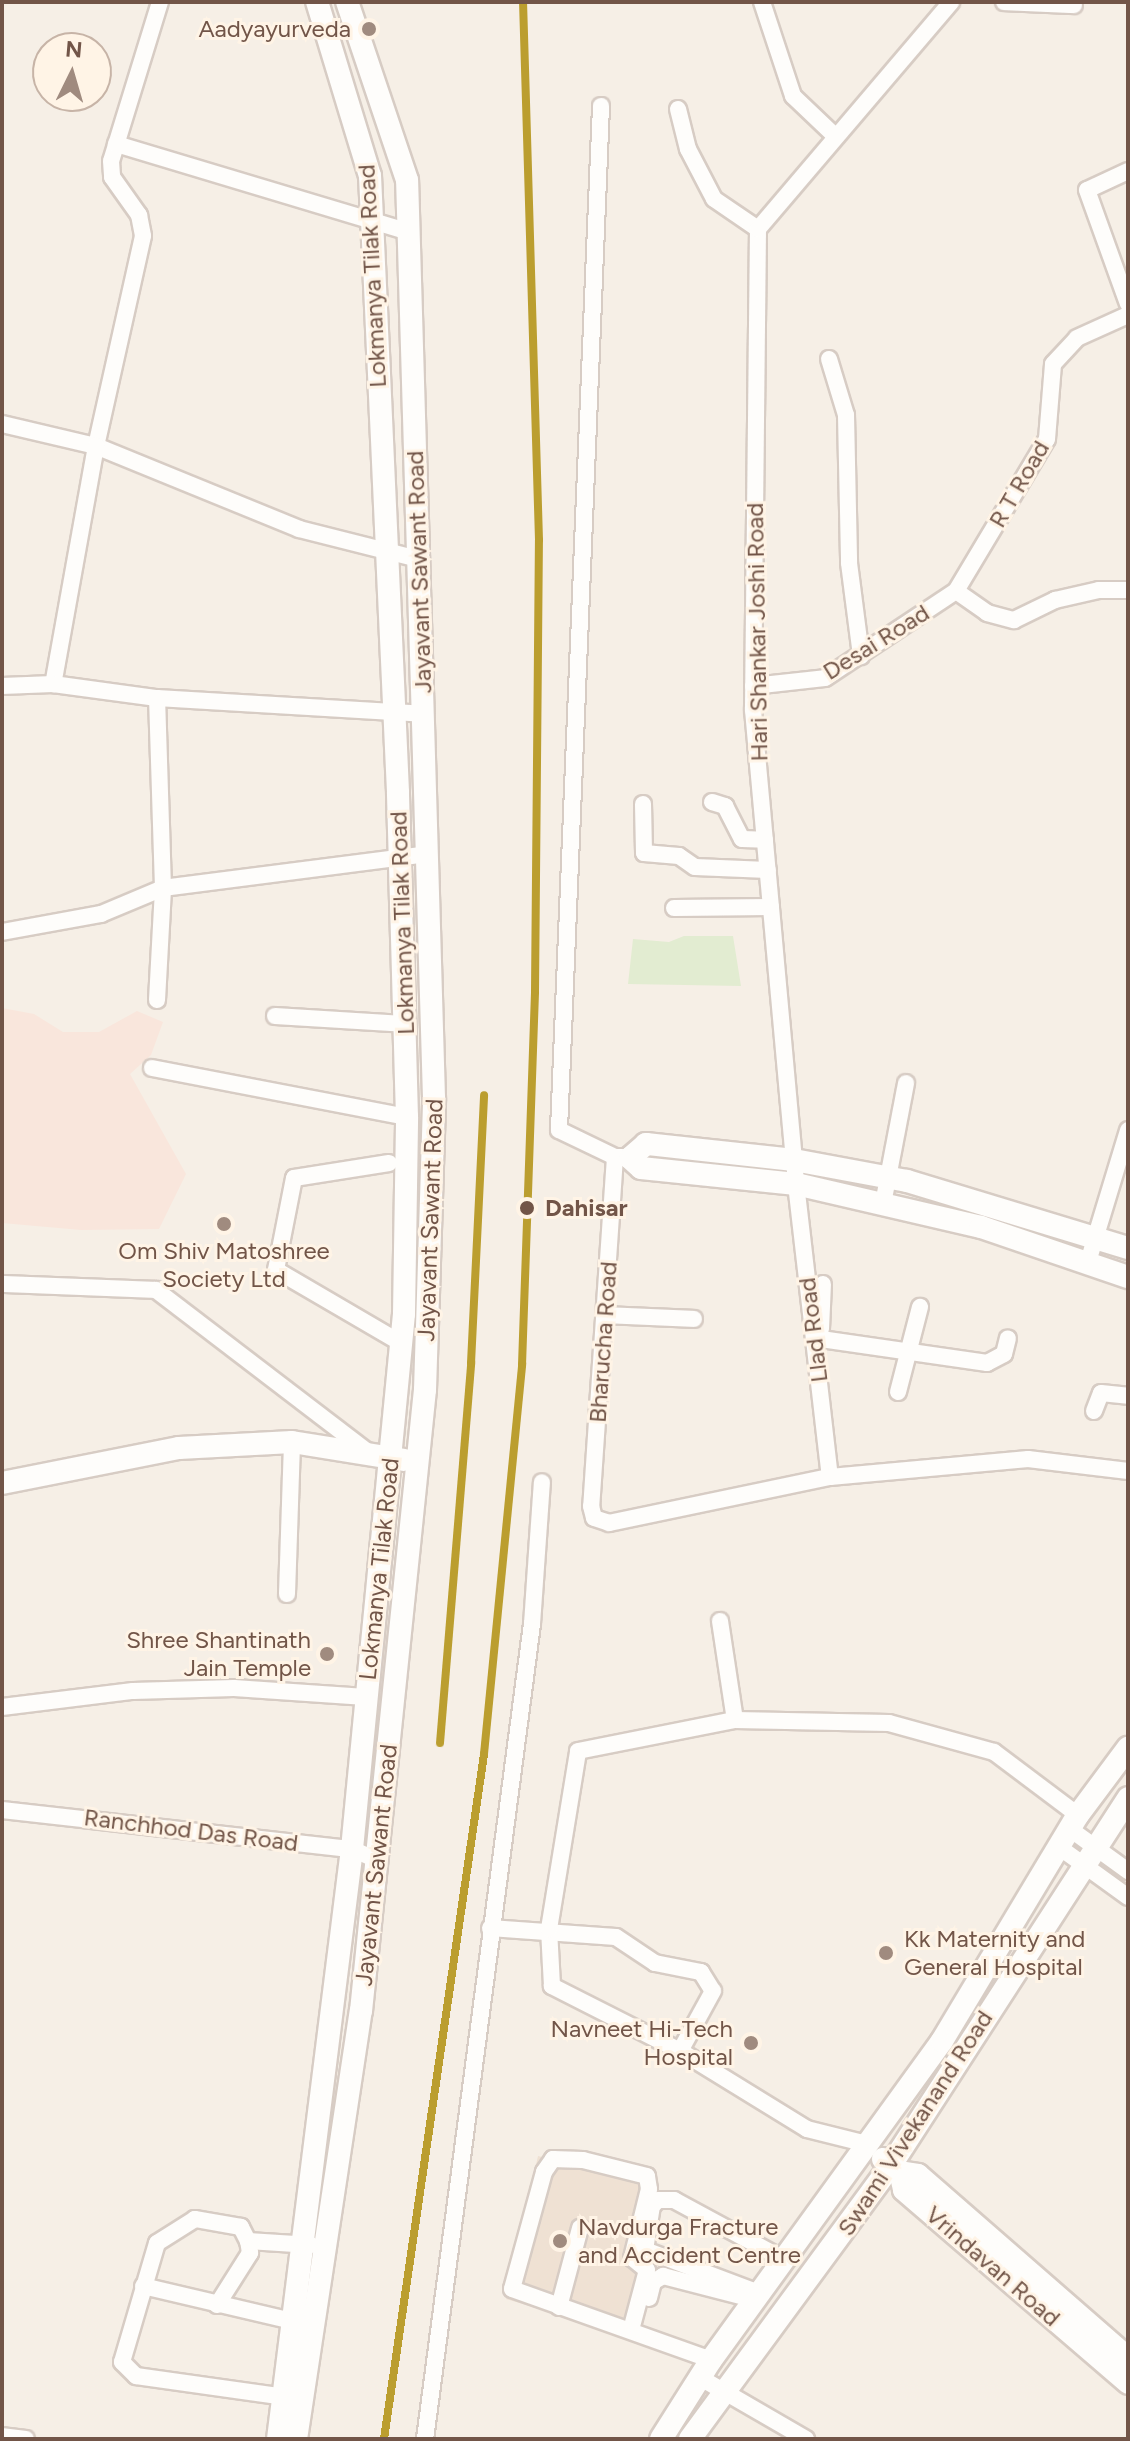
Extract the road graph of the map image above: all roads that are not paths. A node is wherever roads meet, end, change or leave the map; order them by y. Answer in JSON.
{"nodes":[{"id":1,"x":160,"y":2,"type":"edge"},
{"id":2,"x":317,"y":2,"type":"edge"},
{"id":3,"x":347,"y":2,"type":"edge"},
{"id":4,"x":762,"y":2,"type":"edge"},
{"id":5,"x":951,"y":2,"type":"edge"},
{"id":6,"x":1004,"y":2,"type":"edge"},
{"id":7,"x":1074,"y":5,"type":"dead end"},
{"id":8,"x":601,"y":106,"type":"dead end"},
{"id":9,"x":678,"y":109,"type":"dead end"},
{"id":10,"x":834,"y":135,"type":"junction"},
{"id":11,"x":116,"y":144,"type":"junction"},
{"id":12,"x":1128,"y":171,"type":"edge"},
{"id":13,"x":373,"y":223,"type":"junction"},
{"id":14,"x":758,"y":229,"type":"junction"},
{"id":15,"x":409,"y":232,"type":"junction"},
{"id":16,"x":1128,"y":304,"type":"edge"},
{"id":17,"x":1128,"y":315,"type":"edge"},
{"id":18,"x":829,"y":359,"type":"dead end"},
{"id":19,"x":2,"y":424,"type":"edge"},
{"id":20,"x":96,"y":446,"type":"junction"},
{"id":21,"x":385,"y":554,"type":"junction"},
{"id":22,"x":418,"y":559,"type":"junction"},
{"id":23,"x":1128,"y":590,"type":"edge"},
{"id":24,"x":956,"y":591,"type":"junction"},
{"id":25,"x":861,"y":656,"type":"junction"},
{"id":26,"x":53,"y":684,"type":"junction"},
{"id":27,"x":2,"y":686,"type":"edge"},
{"id":28,"x":753,"y":686,"type":"junction"},
{"id":29,"x":157,"y":698,"type":"junction"},
{"id":30,"x":394,"y":713,"type":"junction"},
{"id":31,"x":423,"y":714,"type":"junction"},
{"id":32,"x":712,"y":802,"type":"dead end"},
{"id":33,"x":643,"y":804,"type":"dead end"},
{"id":34,"x":742,"y":839,"type":"junction"},
{"id":35,"x":765,"y":840,"type":"junction"},
{"id":36,"x":427,"y":854,"type":"junction"},
{"id":37,"x":400,"y":855,"type":"junction"},
{"id":38,"x":731,"y":869,"type":"junction"},
{"id":39,"x":768,"y":870,"type":"junction"},
{"id":40,"x":163,"y":888,"type":"junction"},
{"id":41,"x":771,"y":907,"type":"junction"},
{"id":42,"x":674,"y":908,"type":"dead end"},
{"id":43,"x":2,"y":932,"type":"edge"},
{"id":44,"x":157,"y":1000,"type":"dead end"},
{"id":45,"x":275,"y":1016,"type":"dead end"},
{"id":46,"x":404,"y":1024,"type":"junction"},
{"id":47,"x":152,"y":1068,"type":"dead end"},
{"id":48,"x":906,"y":1083,"type":"dead end"},
{"id":49,"x":407,"y":1117,"type":"junction"},
{"id":50,"x":1128,"y":1130,"type":"edge"},
{"id":51,"x":622,"y":1157,"type":"junction"},
{"id":52,"x":794,"y":1160,"type":"junction"},
{"id":53,"x":389,"y":1163,"type":"dead end"},
{"id":54,"x":890,"y":1178,"type":"junction"},
{"id":55,"x":796,"y":1184,"type":"junction"},
{"id":56,"x":883,"y":1204,"type":"junction"},
{"id":57,"x":1096,"y":1235,"type":"junction"},
{"id":58,"x":1128,"y":1248,"type":"edge"},
{"id":59,"x":1088,"y":1262,"type":"junction"},
{"id":60,"x":1128,"y":1277,"type":"edge"},
{"id":61,"x":2,"y":1284,"type":"edge"},
{"id":62,"x":823,"y":1284,"type":"dead end"},
{"id":63,"x":920,"y":1307,"type":"dead end"},
{"id":64,"x":606,"y":1315,"type":"junction"},
{"id":65,"x":694,"y":1319,"type":"dead end"},
{"id":66,"x":817,"y":1338,"type":"junction"},
{"id":67,"x":1008,"y":1338,"type":"dead end"},
{"id":68,"x":401,"y":1343,"type":"junction"},
{"id":69,"x":909,"y":1351,"type":"junction"},
{"id":70,"x":898,"y":1392,"type":"dead end"},
{"id":71,"x":1128,"y":1396,"type":"edge"},
{"id":72,"x":1094,"y":1411,"type":"dead end"},
{"id":73,"x":292,"y":1442,"type":"junction"},
{"id":74,"x":382,"y":1458,"type":"junction"},
{"id":75,"x":418,"y":1462,"type":"junction"},
{"id":76,"x":1128,"y":1471,"type":"edge"},
{"id":77,"x":830,"y":1477,"type":"junction"},
{"id":78,"x":542,"y":1482,"type":"dead end"},
{"id":79,"x":2,"y":1483,"type":"edge"},
{"id":80,"x":287,"y":1594,"type":"dead end"},
{"id":81,"x":720,"y":1621,"type":"dead end"},
{"id":82,"x":366,"y":1697,"type":"junction"},
{"id":83,"x":2,"y":1707,"type":"edge"},
{"id":84,"x":735,"y":1720,"type":"junction"},
{"id":85,"x":1128,"y":1748,"type":"edge"},
{"id":86,"x":1128,"y":1798,"type":"edge"},
{"id":87,"x":2,"y":1810,"type":"edge"},
{"id":88,"x":1069,"y":1830,"type":"junction"},
{"id":89,"x":352,"y":1849,"type":"junction"},
{"id":90,"x":1088,"y":1855,"type":"junction"},
{"id":91,"x":377,"y":1860,"type":"junction"},
{"id":92,"x":1128,"y":1871,"type":"edge"},
{"id":93,"x":1128,"y":1897,"type":"edge"},
{"id":94,"x":490,"y":1928,"type":"junction"},
{"id":95,"x":549,"y":1929,"type":"junction"},
{"id":96,"x":942,"y":2041,"type":"junction"},
{"id":97,"x":680,"y":2051,"type":"junction"},
{"id":98,"x":961,"y":2056,"type":"junction"},
{"id":99,"x":867,"y":2144,"type":"junction"},
{"id":100,"x":896,"y":2169,"type":"junction"},
{"id":101,"x":580,"y":2228,"type":"dead end"},
{"id":102,"x":248,"y":2241,"type":"junction"},
{"id":103,"x":314,"y":2245,"type":"junction"},
{"id":104,"x":783,"y":2259,"type":"junction"},
{"id":105,"x":143,"y":2286,"type":"junction"},
{"id":106,"x":757,"y":2296,"type":"junction"},
{"id":107,"x":217,"y":2305,"type":"junction"},
{"id":108,"x":559,"y":2307,"type":"junction"},
{"id":109,"x":303,"y":2323,"type":"junction"},
{"id":110,"x":636,"y":2331,"type":"junction"},
{"id":111,"x":1128,"y":2358,"type":"edge"},
{"id":112,"x":709,"y":2362,"type":"junction"},
{"id":113,"x":1128,"y":2383,"type":"edge"},
{"id":114,"x":726,"y":2393,"type":"junction"},
{"id":115,"x":292,"y":2398,"type":"junction"},
{"id":116,"x":2,"y":2436,"type":"edge"},
{"id":117,"x":26,"y":2439,"type":"edge"},
{"id":118,"x":278,"y":2439,"type":"edge"},
{"id":119,"x":296,"y":2439,"type":"edge"},
{"id":120,"x":425,"y":2439,"type":"edge"},
{"id":121,"x":661,"y":2439,"type":"edge"},
{"id":122,"x":690,"y":2439,"type":"edge"},
{"id":123,"x":806,"y":2439,"type":"edge"}],
"edges":[{"from":1,"to":11,"type":"street"},
{"from":2,"to":13,"type":"street","name":"Lokmanya Tilak Road"},
{"from":3,"to":15,"type":"street","name":"Jayavant Sawant Road"},
{"from":4,"to":10,"type":"street"},
{"from":5,"to":10,"type":"street"},
{"from":6,"to":7,"type":"street"},
{"from":8,"to":51,"type":"street"},
{"from":9,"to":14,"type":"street"},
{"from":10,"to":14,"type":"street"},
{"from":11,"to":13,"type":"street"},
{"from":11,"to":20,"type":"street"},
{"from":12,"to":16,"type":"street"},
{"from":13,"to":15,"type":"street"},
{"from":13,"to":21,"type":"street","name":"Lokmanya Tilak Road"},
{"from":14,"to":28,"type":"street","name":"Hari Shankar Joshi Road"},
{"from":15,"to":22,"type":"street","name":"Jayavant Sawant Road"},
{"from":17,"to":24,"type":"street","name":"R T Road"},
{"from":18,"to":25,"type":"street"},
{"from":19,"to":20,"type":"street"},
{"from":20,"to":21,"type":"street"},
{"from":20,"to":26,"type":"street"},
{"from":21,"to":22,"type":"street"},
{"from":21,"to":30,"type":"street","name":"Lokmanya Tilak Road"},
{"from":22,"to":31,"type":"street","name":"Jayavant Sawant Road"},
{"from":23,"to":24,"type":"street","name":"Desai Road"},
{"from":24,"to":25,"type":"street","name":"Desai Road"},
{"from":25,"to":28,"type":"street","name":"Desai Road"},
{"from":26,"to":27,"type":"street"},
{"from":26,"to":29,"type":"street"},
{"from":28,"to":35,"type":"street","name":"Hari Shankar Joshi Road"},
{"from":29,"to":30,"type":"street"},
{"from":29,"to":40,"type":"street"},
{"from":30,"to":31,"type":"street"},
{"from":30,"to":37,"type":"street","name":"Lokmanya Tilak Road"},
{"from":31,"to":36,"type":"street","name":"Jayavant Sawant Road"},
{"from":32,"to":34,"type":"street"},
{"from":33,"to":38,"type":"street"},
{"from":34,"to":35,"type":"street"},
{"from":34,"to":38,"type":"street"},
{"from":35,"to":39,"type":"street","name":"Hari Shankar Joshi Road"},
{"from":36,"to":37,"type":"street"},
{"from":36,"to":75,"type":"street","name":"Jayavant Sawant Road"},
{"from":37,"to":40,"type":"street"},
{"from":37,"to":46,"type":"street","name":"Lokmanya Tilak Road"},
{"from":38,"to":39,"type":"street"},
{"from":39,"to":41,"type":"street","name":"Hari Shankar Joshi Road"},
{"from":40,"to":43,"type":"street"},
{"from":40,"to":44,"type":"street"},
{"from":41,"to":42,"type":"street"},
{"from":41,"to":52,"type":"street","name":"Hari Shankar Joshi Road"},
{"from":45,"to":46,"type":"street"},
{"from":46,"to":49,"type":"street","name":"Lokmanya Tilak Road"},
{"from":47,"to":49,"type":"street"},
{"from":48,"to":54,"type":"street"},
{"from":49,"to":68,"type":"street","name":"Lokmanya Tilak Road"},
{"from":50,"to":57,"type":"street"},
{"from":51,"to":52,"type":"street"},
{"from":51,"to":55,"type":"street"},
{"from":51,"to":64,"type":"street","name":"Bharucha Road"},
{"from":52,"to":54,"type":"street"},
{"from":52,"to":55,"type":"street","name":"Hari Shankar Joshi Road"},
{"from":53,"to":68,"type":"street"},
{"from":54,"to":56,"type":"street"},
{"from":54,"to":57,"type":"street"},
{"from":55,"to":56,"type":"street"},
{"from":55,"to":66,"type":"street","name":"Llad Road"},
{"from":56,"to":59,"type":"street"},
{"from":57,"to":58,"type":"street"},
{"from":57,"to":59,"type":"street"},
{"from":59,"to":60,"type":"street"},
{"from":61,"to":74,"type":"street"},
{"from":62,"to":66,"type":"street"},
{"from":63,"to":69,"type":"street"},
{"from":64,"to":65,"type":"street"},
{"from":64,"to":77,"type":"street","name":"Bharucha Road"},
{"from":66,"to":69,"type":"street"},
{"from":66,"to":77,"type":"street","name":"Llad Road"},
{"from":67,"to":69,"type":"street"},
{"from":68,"to":74,"type":"street","name":"Lokmanya Tilak Road"},
{"from":69,"to":70,"type":"street"},
{"from":71,"to":72,"type":"street"},
{"from":73,"to":74,"type":"street"},
{"from":73,"to":79,"type":"street"},
{"from":73,"to":80,"type":"street"},
{"from":74,"to":75,"type":"street"},
{"from":74,"to":82,"type":"street","name":"Lokmanya Tilak Road"},
{"from":75,"to":91,"type":"street","name":"Jayavant Sawant Road"},
{"from":76,"to":77,"type":"street","name":"Bharucha Road"},
{"from":78,"to":94,"type":"street"},
{"from":81,"to":84,"type":"street"},
{"from":82,"to":83,"type":"street"},
{"from":82,"to":89,"type":"street","name":"Lokmanya Tilak Road"},
{"from":84,"to":88,"type":"street"},
{"from":84,"to":95,"type":"street"},
{"from":85,"to":88,"type":"street","name":"Swami Vivekanand Road"},
{"from":86,"to":90,"type":"street","name":"Swami Vivekanand Road"},
{"from":87,"to":89,"type":"street","name":"Ranchhod Das Road"},
{"from":88,"to":90,"type":"street"},
{"from":88,"to":96,"type":"street","name":"Swami Vivekanand Road"},
{"from":89,"to":91,"type":"street","name":"Ranchhod Das Road"},
{"from":89,"to":103,"type":"street","name":"Jayavant Sawant Road"},
{"from":90,"to":92,"type":"street"},
{"from":90,"to":93,"type":"street"},
{"from":90,"to":98,"type":"street","name":"Swami Vivekanand Road"},
{"from":91,"to":103,"type":"street","name":"Jayavant Sawant Road"},
{"from":94,"to":95,"type":"street"},
{"from":94,"to":120,"type":"street"},
{"from":95,"to":97,"type":"street"},
{"from":95,"to":97,"type":"street"},
{"from":96,"to":98,"type":"street"},
{"from":96,"to":99,"type":"street","name":"Swami Vivekanand Road"},
{"from":97,"to":99,"type":"street"},
{"from":98,"to":100,"type":"street","name":"Swami Vivekanand Road"},
{"from":99,"to":100,"type":"street","name":"Vrindavan Road"},
{"from":99,"to":104,"type":"street","name":"Swami Vivekanand Road"},
{"from":100,"to":111,"type":"street"},
{"from":100,"to":113,"type":"street","name":"Vrindavan Road"},
{"from":100,"to":114,"type":"street","name":"Swami Vivekanand Road"},
{"from":101,"to":108,"type":"street"},
{"from":102,"to":103,"type":"street"},
{"from":102,"to":105,"type":"street"},
{"from":102,"to":107,"type":"street"},
{"from":103,"to":109,"type":"street","name":"Jayavant Sawant Road"},
{"from":104,"to":106,"type":"street","name":"Swami Vivekanand Road"},
{"from":104,"to":106,"type":"street"},
{"from":105,"to":107,"type":"street"},
{"from":105,"to":115,"type":"street"},
{"from":106,"to":110,"type":"street"},
{"from":106,"to":112,"type":"street","name":"Swami Vivekanand Road"},
{"from":107,"to":109,"type":"street"},
{"from":108,"to":110,"type":"street"},
{"from":108,"to":110,"type":"street"},
{"from":109,"to":115,"type":"street","name":"Jayavant Sawant Road"},
{"from":110,"to":112,"type":"street"},
{"from":112,"to":114,"type":"street"},
{"from":112,"to":121,"type":"street","name":"Swami Vivekanand Road"},
{"from":114,"to":122,"type":"street","name":"Swami Vivekanand Road"},
{"from":114,"to":123,"type":"street"},
{"from":115,"to":118,"type":"street","name":"Jayavant Sawant Road"},
{"from":115,"to":119,"type":"street","name":"Jayavant Sawant Road"},
{"from":116,"to":117,"type":"street"}]}
